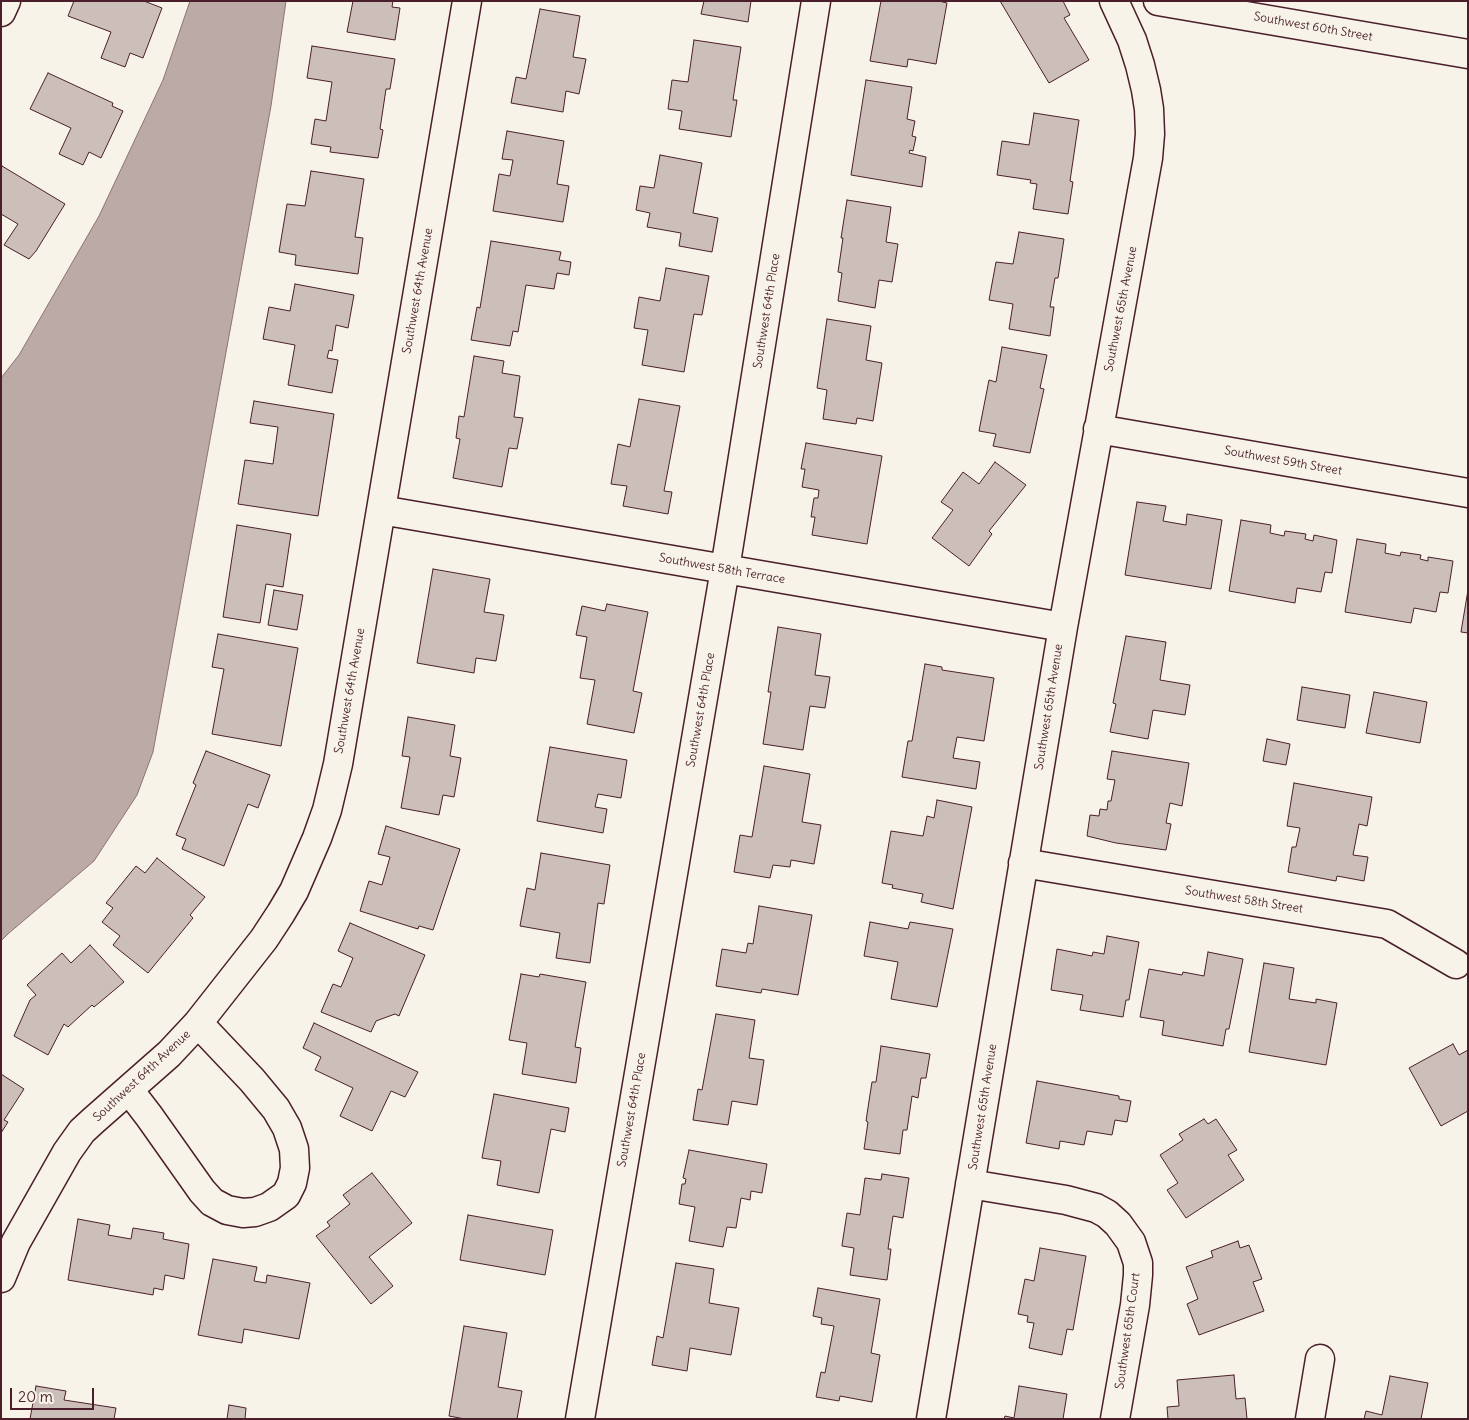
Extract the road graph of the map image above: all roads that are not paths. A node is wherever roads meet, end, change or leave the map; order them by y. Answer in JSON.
{"nodes":[{"id":1,"x":6,"y":1,"type":"edge"},
{"id":2,"x":467,"y":1,"type":"edge"},
{"id":3,"x":816,"y":1,"type":"edge"},
{"id":4,"x":1114,"y":1,"type":"edge"},
{"id":5,"x":1158,"y":1,"type":"edge"},
{"id":6,"x":1,"y":12,"type":"edge"},
{"id":7,"x":1468,"y":54,"type":"edge"},
{"id":8,"x":1098,"y":430,"type":"junction"},
{"id":9,"x":1468,"y":493,"type":"edge"},
{"id":10,"x":382,"y":510,"type":"junction"},
{"id":11,"x":725,"y":569,"type":"junction"},
{"id":12,"x":1063,"y":627,"type":"junction"},
{"id":13,"x":1023,"y":863,"type":"junction"},
{"id":14,"x":1456,"y":964,"type":"dead end"},
{"id":15,"x":198,"y":1023,"type":"junction"},
{"id":16,"x":129,"y":1090,"type":"junction"},
{"id":17,"x":970,"y":1184,"type":"junction"},
{"id":18,"x":1,"y":1278,"type":"edge"},
{"id":19,"x":1320,"y":1359,"type":"dead end"},
{"id":20,"x":580,"y":1419,"type":"edge"},
{"id":21,"x":931,"y":1419,"type":"edge"},
{"id":22,"x":1115,"y":1419,"type":"edge"},
{"id":23,"x":1310,"y":1419,"type":"edge"}],
"edges":[{"from":1,"to":6,"type":"street"},
{"from":2,"to":10,"type":"street","name":"Southwest 64th Avenue"},
{"from":3,"to":11,"type":"street","name":"Southwest 64th Place"},
{"from":4,"to":8,"type":"street","name":"Southwest 65th Avenue"},
{"from":5,"to":7,"type":"street","name":"Southwest 60th Street"},
{"from":8,"to":9,"type":"street","name":"Southwest 59th Street"},
{"from":8,"to":12,"type":"street","name":"Southwest 65th Avenue"},
{"from":10,"to":11,"type":"street","name":"Southwest 58th Terrace"},
{"from":10,"to":15,"type":"street","name":"Southwest 64th Avenue"},
{"from":11,"to":12,"type":"street","name":"Southwest 58th Terrace"},
{"from":11,"to":20,"type":"street","name":"Southwest 64th Place"},
{"from":12,"to":13,"type":"street","name":"Southwest 65th Avenue"},
{"from":13,"to":14,"type":"street","name":"Southwest 58th Street"},
{"from":13,"to":17,"type":"street","name":"Southwest 65th Avenue"},
{"from":15,"to":16,"type":"street","name":"Southwest 64th Avenue"},
{"from":15,"to":16,"type":"street"},
{"from":16,"to":18,"type":"street","name":"Southwest 64th Avenue"},
{"from":17,"to":21,"type":"street","name":"Southwest 65th Avenue"},
{"from":17,"to":22,"type":"street","name":"Southwest 65th Court"},
{"from":19,"to":23,"type":"street"}]}
